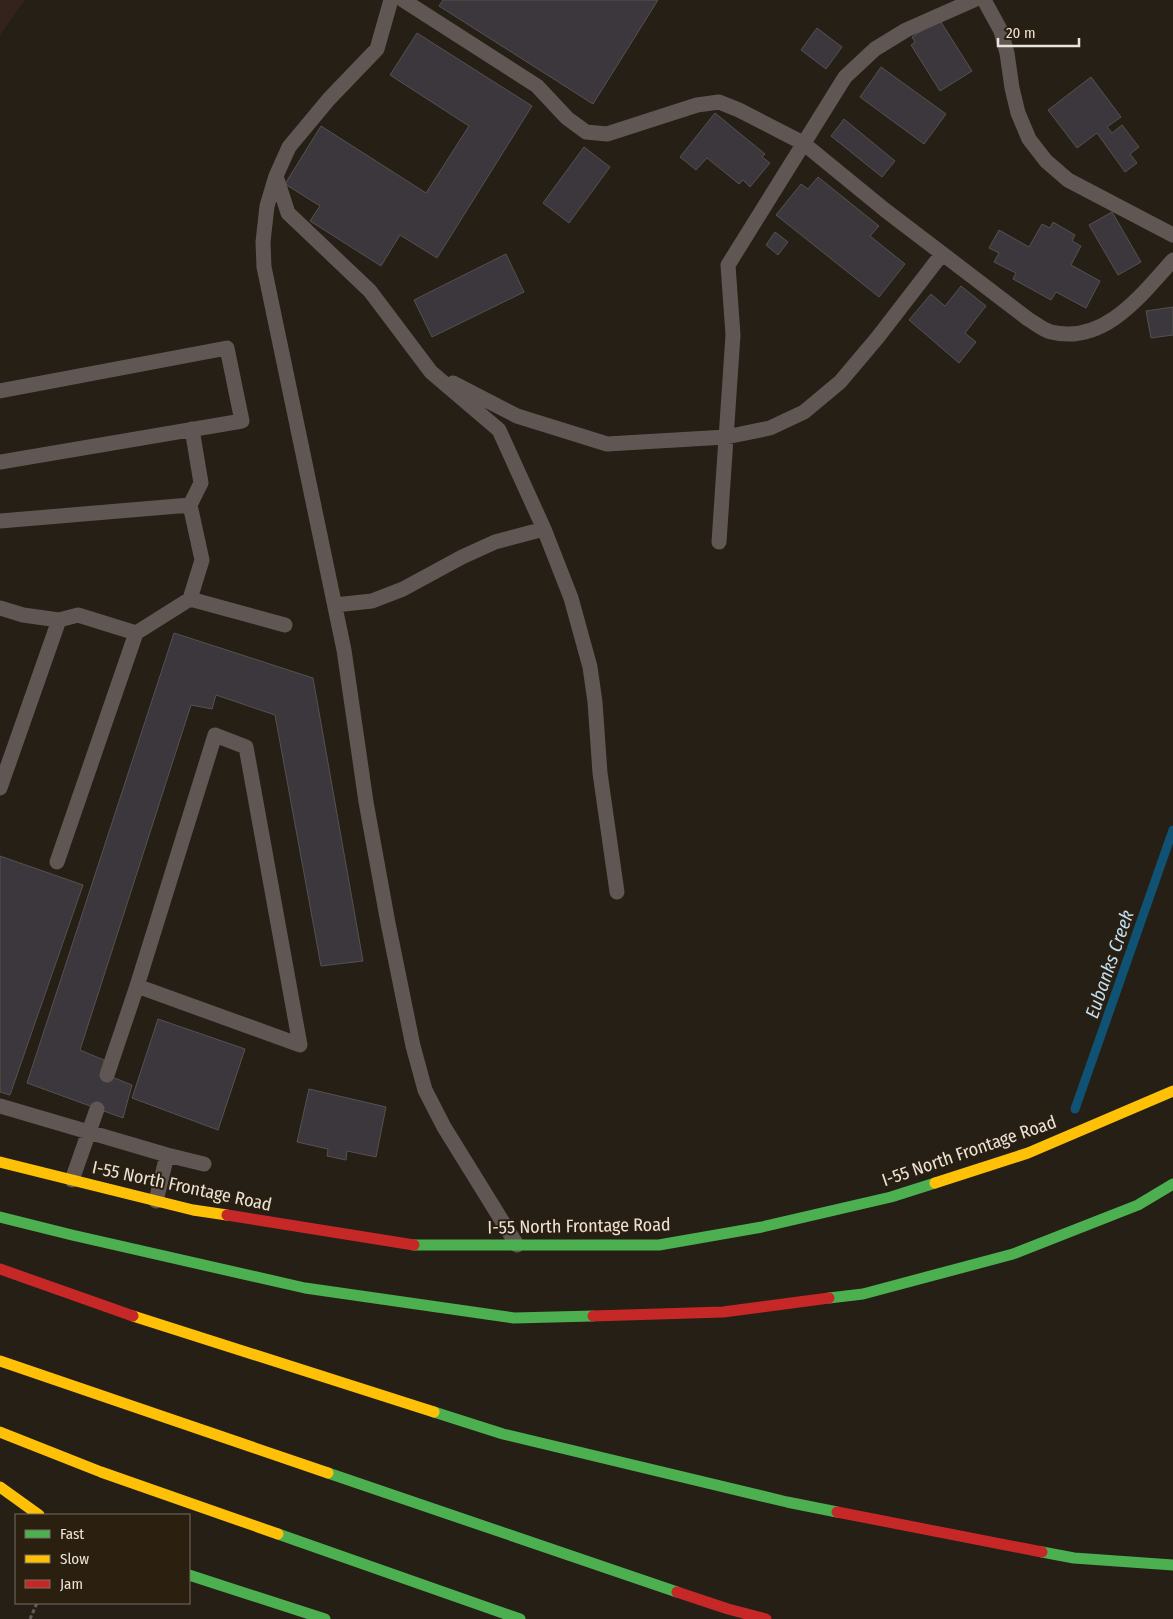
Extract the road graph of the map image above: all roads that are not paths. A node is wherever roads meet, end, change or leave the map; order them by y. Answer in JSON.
{"nodes":[{"id":1,"x":391,"y":0,"type":"edge"},
{"id":2,"x":403,"y":0,"type":"edge"},
{"id":3,"x":974,"y":0,"type":"edge"},
{"id":4,"x":984,"y":0,"type":"edge"},
{"id":5,"x":803,"y":143,"type":"junction"},
{"id":6,"x":276,"y":176,"type":"junction"},
{"id":7,"x":1173,"y":235,"type":"edge"},
{"id":8,"x":942,"y":254,"type":"junction"},
{"id":9,"x":1173,"y":260,"type":"edge"},
{"id":10,"x":431,"y":372,"type":"junction"},
{"id":11,"x":0,"y":391,"type":"edge"},
{"id":12,"x":192,"y":429,"type":"junction"},
{"id":13,"x":726,"y":437,"type":"junction"},
{"id":14,"x":0,"y":462,"type":"edge"},
{"id":15,"x":190,"y":505,"type":"junction"},
{"id":16,"x":0,"y":521,"type":"edge"},
{"id":17,"x":544,"y":529,"type":"junction"},
{"id":18,"x":719,"y":542,"type":"dead end"},
{"id":19,"x":190,"y":598,"type":"junction"},
{"id":20,"x":335,"y":605,"type":"junction"},
{"id":21,"x":0,"y":608,"type":"edge"},
{"id":22,"x":59,"y":620,"type":"junction"},
{"id":23,"x":285,"y":625,"type":"dead end"},
{"id":24,"x":136,"y":633,"type":"junction"},
{"id":25,"x":0,"y":788,"type":"edge"},
{"id":26,"x":56,"y":862,"type":"dead end"},
{"id":27,"x":617,"y":892,"type":"dead end"},
{"id":28,"x":137,"y":986,"type":"junction"},
{"id":29,"x":107,"y":1075,"type":"dead end"},
{"id":30,"x":1173,"y":1091,"type":"edge"},
{"id":31,"x":0,"y":1106,"type":"edge"},
{"id":32,"x":97,"y":1109,"type":"dead end"},
{"id":33,"x":88,"y":1131,"type":"junction"},
{"id":34,"x":167,"y":1155,"type":"junction"},
{"id":35,"x":0,"y":1162,"type":"edge"},
{"id":36,"x":204,"y":1164,"type":"dead end"},
{"id":37,"x":72,"y":1180,"type":"junction"},
{"id":38,"x":1173,"y":1184,"type":"edge"},
{"id":39,"x":156,"y":1201,"type":"junction"},
{"id":40,"x":0,"y":1217,"type":"edge"},
{"id":41,"x":517,"y":1245,"type":"junction"},
{"id":42,"x":0,"y":1269,"type":"edge"},
{"id":43,"x":0,"y":1361,"type":"edge"},
{"id":44,"x":0,"y":1432,"type":"edge"},
{"id":45,"x":0,"y":1488,"type":"edge"},
{"id":46,"x":38,"y":1514,"type":"edge"},
{"id":47,"x":1173,"y":1565,"type":"edge"},
{"id":48,"x":190,"y":1575,"type":"edge"},
{"id":49,"x":325,"y":1619,"type":"edge"},
{"id":50,"x":520,"y":1619,"type":"edge"},
{"id":51,"x":766,"y":1619,"type":"edge"}],
"edges":[{"from":1,"to":6,"type":"lane"},
{"from":2,"to":5,"type":"lane"},
{"from":3,"to":5,"type":"lane"},
{"from":4,"to":7,"type":"lane"},
{"from":5,"to":8,"type":"lane"},
{"from":5,"to":13,"type":"lane"},
{"from":6,"to":10,"type":"lane"},
{"from":6,"to":20,"type":"lane"},
{"from":8,"to":9,"type":"lane"},
{"from":8,"to":13,"type":"lane"},
{"from":10,"to":13,"type":"lane"},
{"from":10,"to":17,"type":"lane"},
{"from":11,"to":12,"type":"lane"},
{"from":12,"to":14,"type":"lane"},
{"from":12,"to":15,"type":"lane"},
{"from":13,"to":18,"type":"lane"},
{"from":15,"to":16,"type":"lane"},
{"from":15,"to":19,"type":"lane"},
{"from":17,"to":20,"type":"lane"},
{"from":17,"to":27,"type":"lane"},
{"from":19,"to":23,"type":"lane"},
{"from":19,"to":24,"type":"lane"},
{"from":20,"to":41,"type":"lane"},
{"from":21,"to":22,"type":"lane"},
{"from":22,"to":24,"type":"lane"},
{"from":22,"to":25,"type":"lane"},
{"from":24,"to":26,"type":"lane"},
{"from":28,"to":28,"type":"lane"},
{"from":28,"to":29,"type":"lane"},
{"from":30,"to":41,"type":"main road","name":"I-55 North Frontage Road"},
{"from":31,"to":33,"type":"lane"},
{"from":32,"to":33,"type":"lane"},
{"from":33,"to":34,"type":"lane"},
{"from":33,"to":37,"type":"lane"},
{"from":34,"to":36,"type":"lane"},
{"from":34,"to":39,"type":"lane"},
{"from":35,"to":37,"type":"main road","name":"I-55 North Frontage Road"},
{"from":37,"to":39,"type":"main road","name":"I-55 North Frontage Road"},
{"from":38,"to":40,"type":"main road"},
{"from":39,"to":41,"type":"main road","name":"I-55 North Frontage Road"},
{"from":42,"to":47,"type":"main road"},
{"from":43,"to":51,"type":"main road"},
{"from":44,"to":50,"type":"main road"},
{"from":45,"to":46,"type":"main road"},
{"from":48,"to":49,"type":"main road"}]}
